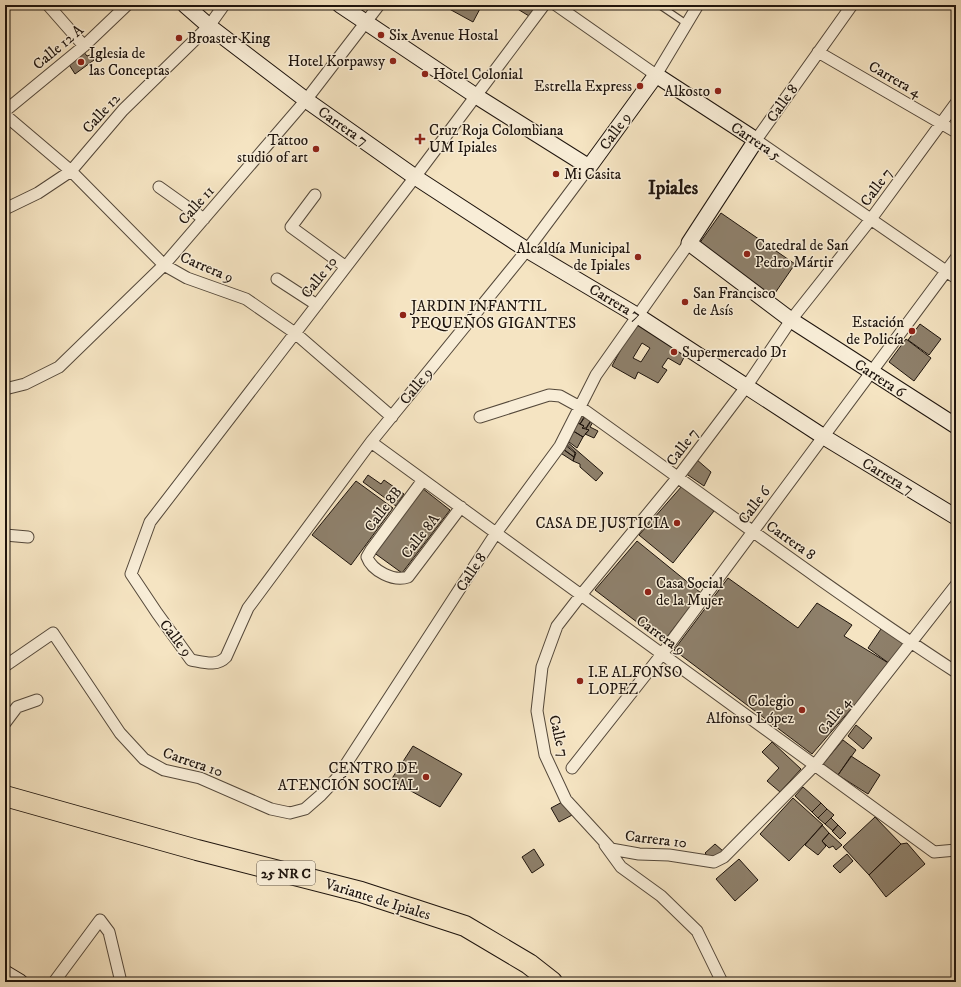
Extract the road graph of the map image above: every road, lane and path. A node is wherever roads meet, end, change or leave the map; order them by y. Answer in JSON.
{"nodes":[{"id":1,"x":48,"y":5,"type":"edge"},
{"id":2,"x":128,"y":5,"type":"edge"},
{"id":3,"x":185,"y":5,"type":"edge"},
{"id":4,"x":224,"y":5,"type":"edge"},
{"id":5,"x":340,"y":5,"type":"edge"},
{"id":6,"x":379,"y":5,"type":"edge"},
{"id":7,"x":544,"y":5,"type":"edge"},
{"id":8,"x":556,"y":5,"type":"edge"},
{"id":9,"x":659,"y":5,"type":"edge"},
{"id":10,"x":698,"y":5,"type":"edge"},
{"id":11,"x":852,"y":5,"type":"edge"},
{"id":12,"x":366,"y":22,"type":"junction"},
{"id":13,"x":687,"y":24,"type":"junction"},
{"id":14,"x":209,"y":26,"type":"junction"},
{"id":15,"x":84,"y":46,"type":"junction"},
{"id":16,"x":818,"y":52,"type":"junction"},
{"id":17,"x":656,"y":76,"type":"junction"},
{"id":18,"x":476,"y":96,"type":"junction"},
{"id":19,"x":306,"y":100,"type":"junction"},
{"id":20,"x":956,"y":103,"type":"edge"},
{"id":21,"x":5,"y":111,"type":"edge"},
{"id":22,"x":5,"y":115,"type":"edge"},
{"id":23,"x":942,"y":123,"type":"junction"},
{"id":24,"x":956,"y":132,"type":"edge"},
{"id":25,"x":756,"y":140,"type":"junction"},
{"id":26,"x":589,"y":167,"type":"junction"},
{"id":27,"x":71,"y":171,"type":"junction"},
{"id":28,"x":415,"y":177,"type":"junction"},
{"id":29,"x":159,"y":188,"type":"dead end"},
{"id":30,"x":315,"y":196,"type":"dead end"},
{"id":31,"x":5,"y":209,"type":"edge"},
{"id":32,"x":204,"y":219,"type":"junction"},
{"id":33,"x":871,"y":219,"type":"junction"},
{"id":34,"x":689,"y":243,"type":"junction"},
{"id":35,"x":527,"y":250,"type":"junction"},
{"id":36,"x":956,"y":258,"type":"edge"},
{"id":37,"x":164,"y":265,"type":"junction"},
{"id":38,"x":346,"y":267,"type":"junction"},
{"id":39,"x":946,"y":271,"type":"junction"},
{"id":40,"x":956,"y":278,"type":"edge"},
{"id":41,"x":277,"y":279,"type":"dead end"},
{"id":42,"x":316,"y":304,"type":"junction"},
{"id":43,"x":638,"y":316,"type":"junction"},
{"id":44,"x":791,"y":320,"type":"junction"},
{"id":45,"x":295,"y":333,"type":"junction"},
{"id":46,"x":872,"y":372,"type":"junction"},
{"id":47,"x":746,"y":387,"type":"junction"},
{"id":48,"x":5,"y":389,"type":"edge"},
{"id":49,"x":576,"y":405,"type":"junction"},
{"id":50,"x":392,"y":417,"type":"junction"},
{"id":51,"x":480,"y":417,"type":"dead end"},
{"id":52,"x":956,"y":426,"type":"edge"},
{"id":53,"x":824,"y":437,"type":"junction"},
{"id":54,"x":371,"y":442,"type":"junction"},
{"id":55,"x":678,"y":477,"type":"junction"},
{"id":56,"x":423,"y":480,"type":"junction"},
{"id":57,"x":461,"y":507,"type":"junction"},
{"id":58,"x":956,"y":517,"type":"edge"},
{"id":59,"x":753,"y":532,"type":"junction"},
{"id":60,"x":496,"y":533,"type":"junction"},
{"id":61,"x":5,"y":535,"type":"edge"},
{"id":62,"x":28,"y":537,"type":"dead end"},
{"id":63,"x":131,"y":574,"type":"joint"},
{"id":64,"x":401,"y":579,"type":"joint"},
{"id":65,"x":956,"y":585,"type":"edge"},
{"id":66,"x":581,"y":594,"type":"junction"},
{"id":67,"x":911,"y":642,"type":"junction"},
{"id":68,"x":662,"y":654,"type":"junction"},
{"id":69,"x":5,"y":666,"type":"edge"},
{"id":70,"x":956,"y":672,"type":"edge"},
{"id":71,"x":37,"y":700,"type":"dead end"},
{"id":72,"x":5,"y":723,"type":"edge"},
{"id":73,"x":815,"y":765,"type":"junction"},
{"id":74,"x":572,"y":768,"type":"dead end"},
{"id":75,"x":5,"y":796,"type":"edge"},
{"id":76,"x":290,"y":813,"type":"joint"},
{"id":77,"x":592,"y":829,"type":"junction"},
{"id":78,"x":956,"y":850,"type":"edge"},
{"id":79,"x":724,"y":857,"type":"joint"},
{"id":80,"x":5,"y":973,"type":"edge"},
{"id":81,"x":20,"y":982,"type":"edge"},
{"id":82,"x":54,"y":982,"type":"edge"},
{"id":83,"x":121,"y":982,"type":"edge"},
{"id":84,"x":552,"y":982,"type":"edge"},
{"id":85,"x":722,"y":982,"type":"edge"}],
"edges":[{"from":1,"to":15,"type":"street"},
{"from":2,"to":15,"type":"street","name":"Calle 12 A"},
{"from":3,"to":14,"type":"main road","name":"Carrera 7"},
{"from":4,"to":14,"type":"street","name":"Calle 12"},
{"from":5,"to":12,"type":"main road"},
{"from":6,"to":12,"type":"street","name":"Calle 11"},
{"from":7,"to":18,"type":"street","name":"Calle 10"},
{"from":8,"to":17,"type":"street","name":"Carrera 5"},
{"from":9,"to":13,"type":"lane"},
{"from":10,"to":13,"type":"street","name":"Calle 9"},
{"from":11,"to":16,"type":"street","name":"Calle 8"},
{"from":12,"to":18,"type":"main road"},
{"from":12,"to":19,"type":"street","name":"Calle 11"},
{"from":13,"to":17,"type":"street","name":"Calle 9"},
{"from":14,"to":19,"type":"main road","name":"Carrera 7"},
{"from":14,"to":27,"type":"street","name":"Calle 12"},
{"from":15,"to":21,"type":"street","name":"Calle 12 A"},
{"from":16,"to":23,"type":"street","name":"Carrera 4"},
{"from":16,"to":25,"type":"street","name":"Calle 8"},
{"from":17,"to":25,"type":"main road","name":"Carrera 5"},
{"from":17,"to":26,"type":"main road","name":"Calle 9"},
{"from":18,"to":26,"type":"main road"},
{"from":18,"to":28,"type":"street","name":"Calle 10"},
{"from":19,"to":28,"type":"main road","name":"Carrera 7"},
{"from":19,"to":32,"type":"street","name":"Calle 11"},
{"from":20,"to":23,"type":"street","name":"Calle 7"},
{"from":22,"to":27,"type":"street","name":"Carrera 9"},
{"from":23,"to":24,"type":"street","name":"Carrera 4"},
{"from":23,"to":33,"type":"street","name":"Calle 7"},
{"from":25,"to":33,"type":"street","name":"Carrera 5"},
{"from":25,"to":34,"type":"main road","name":"Calle 8"},
{"from":26,"to":35,"type":"street","name":"Calle 9"},
{"from":27,"to":31,"type":"street","name":"Calle 12"},
{"from":27,"to":37,"type":"street","name":"Carrera 9"},
{"from":28,"to":35,"type":"main road","name":"Carrera 7"},
{"from":28,"to":38,"type":"street","name":"Calle 10"},
{"from":29,"to":32,"type":"street"},
{"from":30,"to":38,"type":"street"},
{"from":32,"to":37,"type":"street","name":"Calle 11"},
{"from":33,"to":39,"type":"street","name":"Carrera 5"},
{"from":33,"to":44,"type":"street","name":"Calle 7"},
{"from":34,"to":43,"type":"street","name":"Calle 8"},
{"from":34,"to":44,"type":"main road","name":"Carrera 6"},
{"from":35,"to":43,"type":"main road","name":"Carrera 7"},
{"from":35,"to":50,"type":"street","name":"Calle 9"},
{"from":36,"to":39,"type":"street","name":"Calle 6"},
{"from":37,"to":45,"type":"street","name":"Carrera 9"},
{"from":37,"to":48,"type":"street","name":"Calle 11"},
{"from":38,"to":42,"type":"street","name":"Calle 10"},
{"from":39,"to":40,"type":"street","name":"Carrera 5"},
{"from":39,"to":46,"type":"street","name":"Calle 6"},
{"from":41,"to":42,"type":"street"},
{"from":42,"to":45,"type":"street","name":"Calle 10"},
{"from":43,"to":47,"type":"main road","name":"Carrera 7"},
{"from":43,"to":49,"type":"street","name":"Calle 8"},
{"from":44,"to":46,"type":"main road","name":"Carrera 6"},
{"from":44,"to":47,"type":"street","name":"Calle 7"},
{"from":45,"to":50,"type":"street","name":"Carrera 9"},
{"from":45,"to":63,"type":"street","name":"Calle 10"},
{"from":46,"to":52,"type":"main road","name":"Carrera 6"},
{"from":46,"to":53,"type":"street","name":"Calle 6"},
{"from":47,"to":53,"type":"main road","name":"Carrera 7"},
{"from":47,"to":55,"type":"street","name":"Calle 7"},
{"from":49,"to":51,"type":"street","name":"Carrera 8"},
{"from":49,"to":55,"type":"street","name":"Carrera 8"},
{"from":49,"to":60,"type":"street","name":"Calle 8"},
{"from":50,"to":54,"type":"street","name":"Calle 9"},
{"from":53,"to":58,"type":"main road","name":"Carrera 7"},
{"from":53,"to":59,"type":"street","name":"Calle 6"},
{"from":54,"to":56,"type":"street","name":"Carrera 9"},
{"from":54,"to":63,"type":"street","name":"Calle 9"},
{"from":55,"to":59,"type":"street","name":"Carrera 8"},
{"from":55,"to":66,"type":"street","name":"Calle 7"},
{"from":56,"to":57,"type":"street","name":"Carrera 9"},
{"from":56,"to":64,"type":"street","name":"Calle 8B"},
{"from":57,"to":60,"type":"street","name":"Carrera 9"},
{"from":57,"to":64,"type":"street","name":"Calle 8A"},
{"from":59,"to":67,"type":"street","name":"Carrera 8"},
{"from":59,"to":68,"type":"street","name":"Calle 6"},
{"from":60,"to":66,"type":"street","name":"Carrera 9"},
{"from":60,"to":76,"type":"street","name":"Calle 8"},
{"from":61,"to":62,"type":"street"},
{"from":65,"to":67,"type":"street","name":"Calle 4"},
{"from":66,"to":68,"type":"street","name":"Carrera 9"},
{"from":66,"to":77,"type":"street","name":"Calle 7"},
{"from":67,"to":70,"type":"street","name":"Carrera 8"},
{"from":67,"to":73,"type":"street","name":"Calle 4"},
{"from":68,"to":73,"type":"street","name":"Carrera 9"},
{"from":68,"to":74,"type":"street","name":"Calle 6"},
{"from":69,"to":76,"type":"street","name":"Carrera 10"},
{"from":71,"to":72,"type":"street"},
{"from":73,"to":78,"type":"street","name":"Carrera 9"},
{"from":73,"to":79,"type":"street","name":"Calle 4"},
{"from":75,"to":84,"type":"highway","name":"Variante de Ipiales","number":"25 NR C"},
{"from":77,"to":79,"type":"street","name":"Carrera 10"},
{"from":77,"to":85,"type":"street"},
{"from":80,"to":81,"type":"main road"},
{"from":82,"to":83,"type":"street"}]}
